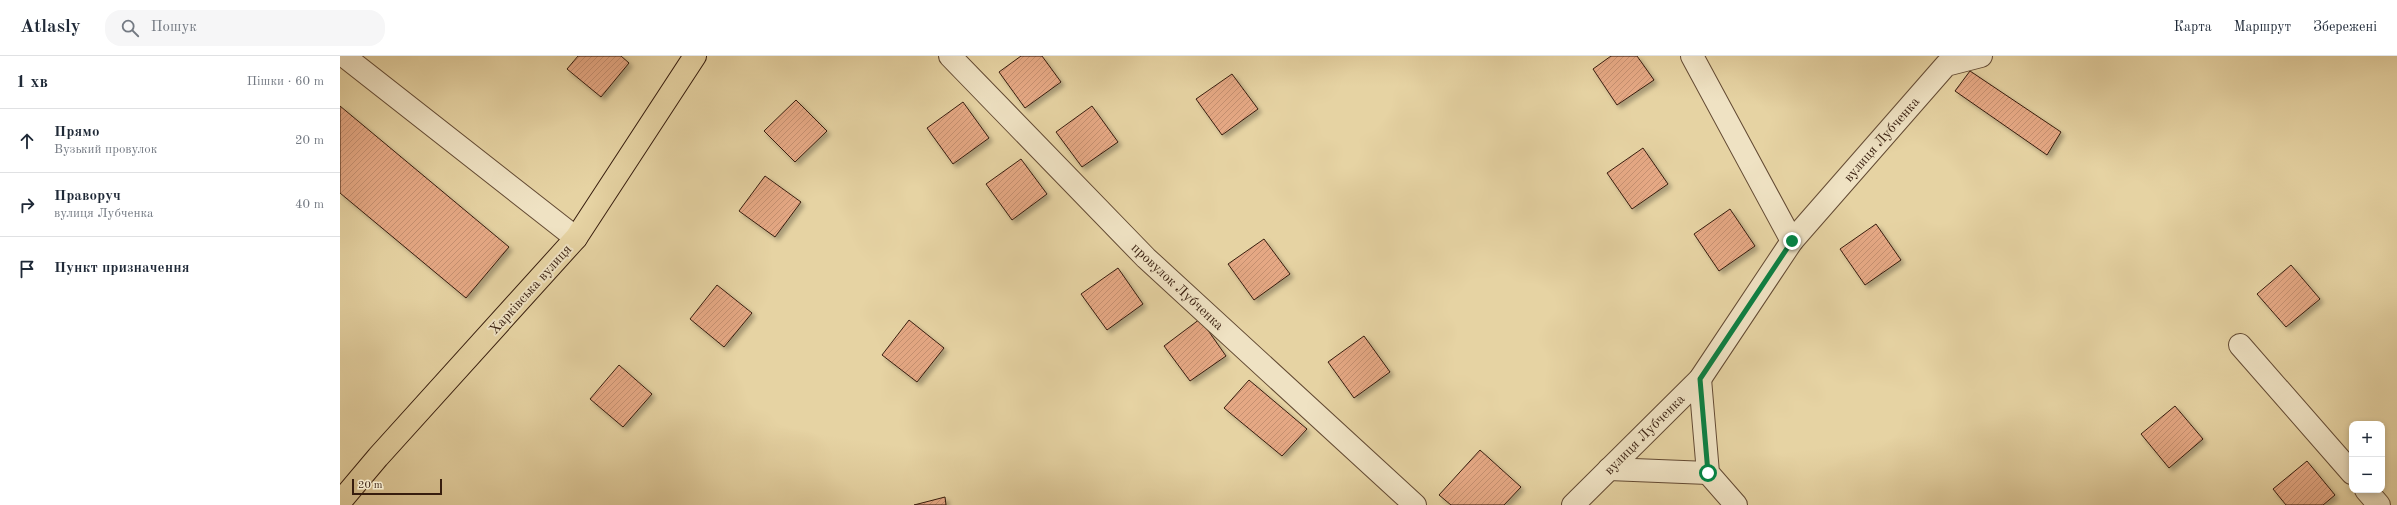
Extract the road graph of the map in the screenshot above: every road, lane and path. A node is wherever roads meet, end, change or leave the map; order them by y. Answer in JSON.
{"nodes":[{"id":1,"x":344,"y":56,"type":"edge"},
{"id":2,"x":695,"y":56,"type":"edge"},
{"id":3,"x":950,"y":56,"type":"edge"},
{"id":4,"x":1692,"y":56,"type":"edge"},
{"id":5,"x":1981,"y":56,"type":"edge"},
{"id":6,"x":576,"y":238,"type":"junction"},
{"id":7,"x":1792,"y":241,"type":"junction"},
{"id":8,"x":2240,"y":345,"type":"dead end"},
{"id":9,"x":1700,"y":379,"type":"junction"},
{"id":10,"x":1609,"y":469,"type":"junction"},
{"id":11,"x":2349,"y":471,"type":"edge"},
{"id":12,"x":1708,"y":473,"type":"junction"},
{"id":13,"x":2369,"y":493,"type":"edge"},
{"id":14,"x":340,"y":502,"type":"edge"},
{"id":15,"x":1415,"y":505,"type":"edge"},
{"id":16,"x":1573,"y":505,"type":"edge"},
{"id":17,"x":1736,"y":505,"type":"edge"},
{"id":18,"x":2379,"y":505,"type":"edge"}],
"edges":[{"from":1,"to":6,"type":"street"},
{"from":2,"to":6,"type":"main road","name":"Харківська вулиця"},
{"from":3,"to":15,"type":"street","name":"провулок Лубченка"},
{"from":4,"to":7,"type":"street"},
{"from":5,"to":7,"type":"street","name":"вулиця Лубченка"},
{"from":6,"to":14,"type":"main road","name":"Харківська вулиця"},
{"from":7,"to":9,"type":"street","name":"вулиця Лубченка"},
{"from":8,"to":11,"type":"street"},
{"from":9,"to":10,"type":"street","name":"вулиця Лубченка"},
{"from":9,"to":12,"type":"street"},
{"from":10,"to":12,"type":"street"},
{"from":10,"to":16,"type":"street","name":"вулиця Лубченка"},
{"from":12,"to":17,"type":"street"},
{"from":13,"to":18,"type":"street"}]}
